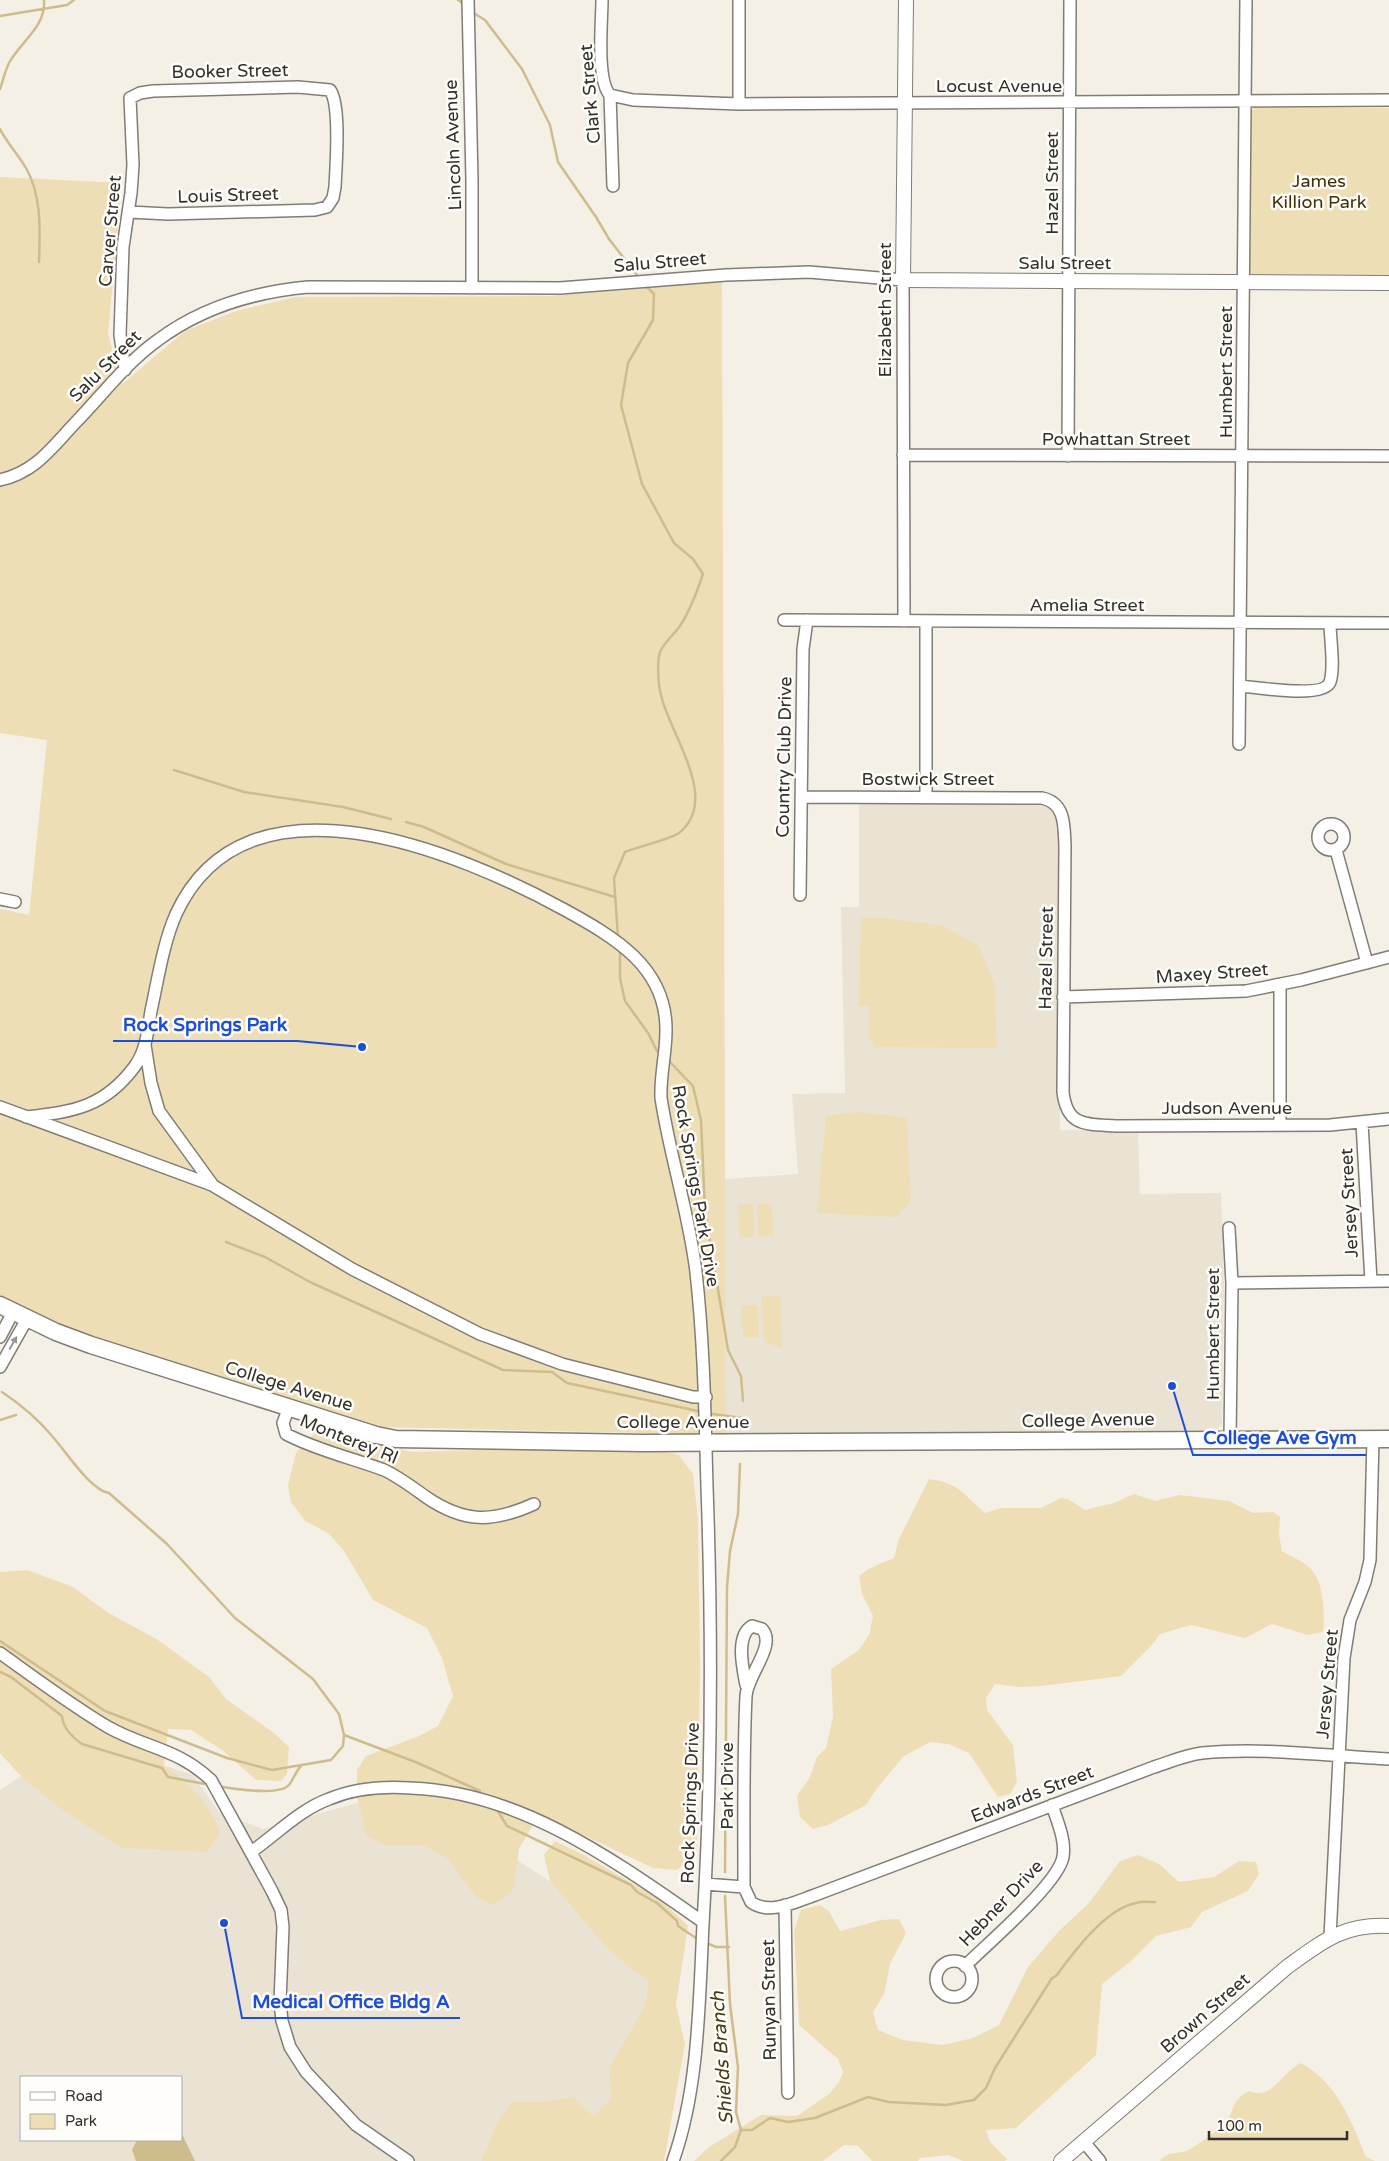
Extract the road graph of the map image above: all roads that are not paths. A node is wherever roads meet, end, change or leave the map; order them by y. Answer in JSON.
{"nodes":[{"id":1,"x":468,"y":0,"type":"edge"},
{"id":2,"x":602,"y":0,"type":"edge"},
{"id":3,"x":739,"y":0,"type":"edge"},
{"id":4,"x":906,"y":0,"type":"edge"},
{"id":5,"x":1070,"y":0,"type":"edge"},
{"id":6,"x":1246,"y":0,"type":"edge"},
{"id":7,"x":610,"y":95,"type":"junction"},
{"id":8,"x":132,"y":96,"type":"joint"},
{"id":9,"x":1389,"y":100,"type":"edge"},
{"id":10,"x":1245,"y":102,"type":"junction"},
{"id":11,"x":904,"y":103,"type":"junction"},
{"id":12,"x":1070,"y":103,"type":"junction"},
{"id":13,"x":739,"y":104,"type":"junction"},
{"id":14,"x":613,"y":186,"type":"dead end"},
{"id":15,"x":327,"y":207,"type":"joint"},
{"id":16,"x":129,"y":212,"type":"junction"},
{"id":17,"x":903,"y":280,"type":"junction"},
{"id":18,"x":1069,"y":282,"type":"junction"},
{"id":19,"x":1244,"y":282,"type":"junction"},
{"id":20,"x":1389,"y":283,"type":"edge"},
{"id":21,"x":472,"y":288,"type":"junction"},
{"id":22,"x":125,"y":370,"type":"junction"},
{"id":23,"x":903,"y":456,"type":"junction"},
{"id":24,"x":1068,"y":456,"type":"junction"},
{"id":25,"x":1389,"y":456,"type":"edge"},
{"id":26,"x":1242,"y":457,"type":"junction"},
{"id":27,"x":0,"y":480,"type":"edge"},
{"id":28,"x":784,"y":620,"type":"dead end"},
{"id":29,"x":807,"y":620,"type":"junction"},
{"id":30,"x":904,"y":621,"type":"junction"},
{"id":31,"x":926,"y":622,"type":"junction"},
{"id":32,"x":1240,"y":623,"type":"junction"},
{"id":33,"x":1330,"y":623,"type":"junction"},
{"id":34,"x":1389,"y":623,"type":"edge"},
{"id":35,"x":1240,"y":686,"type":"junction"},
{"id":36,"x":1239,"y":744,"type":"dead end"},
{"id":37,"x":926,"y":796,"type":"junction"},
{"id":38,"x":801,"y":797,"type":"junction"},
{"id":39,"x":1054,"y":803,"type":"joint"},
{"id":40,"x":1336,"y":850,"type":"dead end"},
{"id":41,"x":800,"y":894,"type":"dead end"},
{"id":42,"x":0,"y":899,"type":"edge"},
{"id":43,"x":16,"y":902,"type":"dead end"},
{"id":44,"x":1389,"y":956,"type":"edge"},
{"id":45,"x":1366,"y":963,"type":"junction"},
{"id":46,"x":1280,"y":985,"type":"junction"},
{"id":47,"x":1063,"y":997,"type":"junction"},
{"id":48,"x":145,"y":1045,"type":"junction"},
{"id":49,"x":0,"y":1107,"type":"edge"},
{"id":50,"x":1069,"y":1114,"type":"joint"},
{"id":51,"x":26,"y":1117,"type":"junction"},
{"id":52,"x":1389,"y":1119,"type":"edge"},
{"id":53,"x":1362,"y":1123,"type":"junction"},
{"id":54,"x":1280,"y":1125,"type":"junction"},
{"id":55,"x":212,"y":1185,"type":"junction"},
{"id":56,"x":1230,"y":1228,"type":"dead end"},
{"id":57,"x":1371,"y":1281,"type":"junction"},
{"id":58,"x":1389,"y":1281,"type":"edge"},
{"id":59,"x":1232,"y":1283,"type":"junction"},
{"id":60,"x":13,"y":1312,"type":"edge"},
{"id":61,"x":0,"y":1337,"type":"edge"},
{"id":62,"x":0,"y":1367,"type":"edge"},
{"id":63,"x":706,"y":1397,"type":"junction"},
{"id":64,"x":289,"y":1406,"type":"junction"},
{"id":65,"x":1372,"y":1438,"type":"junction"},
{"id":66,"x":1389,"y":1438,"type":"edge"},
{"id":67,"x":1230,"y":1439,"type":"junction"},
{"id":68,"x":706,"y":1442,"type":"junction"},
{"id":69,"x":534,"y":1504,"type":"dead end"},
{"id":70,"x":0,"y":1653,"type":"edge"},
{"id":71,"x":746,"y":1685,"type":"dead end"},
{"id":72,"x":1339,"y":1757,"type":"junction"},
{"id":73,"x":1389,"y":1759,"type":"edge"},
{"id":74,"x":1052,"y":1805,"type":"junction"},
{"id":75,"x":250,"y":1852,"type":"junction"},
{"id":76,"x":705,"y":1884,"type":"junction"},
{"id":77,"x":744,"y":1887,"type":"junction"},
{"id":78,"x":785,"y":1905,"type":"junction"},
{"id":79,"x":703,"y":1922,"type":"junction"},
{"id":80,"x":1389,"y":1926,"type":"edge"},
{"id":81,"x":1330,"y":1937,"type":"junction"},
{"id":82,"x":966,"y":1966,"type":"dead end"},
{"id":83,"x":788,"y":2094,"type":"dead end"},
{"id":84,"x":1084,"y":2142,"type":"junction"},
{"id":85,"x":408,"y":2161,"type":"edge"},
{"id":86,"x":673,"y":2161,"type":"edge"},
{"id":87,"x":1061,"y":2161,"type":"edge"},
{"id":88,"x":1100,"y":2161,"type":"edge"}],
"edges":[{"from":1,"to":21,"type":"street","name":"Lincoln Avenue"},
{"from":2,"to":7,"type":"street","name":"Clark Street"},
{"from":3,"to":13,"type":"street"},
{"from":4,"to":11,"type":"street","name":"Elizabeth Street"},
{"from":5,"to":12,"type":"street","name":"Hazel Street"},
{"from":6,"to":10,"type":"street","name":"Humbert Street"},
{"from":7,"to":13,"type":"street","name":"Locust Avenue"},
{"from":7,"to":14,"type":"street","name":"Clark Street"},
{"from":8,"to":15,"type":"street","name":"Booker Street"},
{"from":8,"to":16,"type":"street","name":"Carver Street"},
{"from":9,"to":10,"type":"street","name":"Locust Avenue"},
{"from":10,"to":12,"type":"street","name":"Locust Avenue"},
{"from":10,"to":19,"type":"street","name":"Humbert Street"},
{"from":11,"to":12,"type":"street","name":"Locust Avenue"},
{"from":11,"to":13,"type":"street","name":"Locust Avenue"},
{"from":11,"to":17,"type":"street","name":"Elizabeth Street"},
{"from":12,"to":18,"type":"street","name":"Hazel Street"},
{"from":15,"to":16,"type":"street","name":"Louis Street"},
{"from":16,"to":22,"type":"street","name":"Carver Street"},
{"from":17,"to":18,"type":"street","name":"Salu Street"},
{"from":17,"to":21,"type":"street","name":"Salu Street"},
{"from":17,"to":23,"type":"street","name":"Elizabeth Street"},
{"from":18,"to":19,"type":"street","name":"Salu Street"},
{"from":18,"to":24,"type":"street","name":"Hazel Street"},
{"from":19,"to":20,"type":"street","name":"Salu Street"},
{"from":19,"to":26,"type":"street","name":"Humbert Street"},
{"from":21,"to":22,"type":"street","name":"Salu Street"},
{"from":22,"to":27,"type":"street","name":"Salu Street"},
{"from":23,"to":24,"type":"street","name":"Powhattan Street"},
{"from":23,"to":30,"type":"street","name":"Elizabeth Street"},
{"from":24,"to":26,"type":"street","name":"Powhattan Street"},
{"from":25,"to":26,"type":"street","name":"Powhattan Street"},
{"from":26,"to":32,"type":"street","name":"Humbert Street"},
{"from":28,"to":29,"type":"street","name":"Amelia Street"},
{"from":29,"to":30,"type":"street","name":"Amelia Street"},
{"from":29,"to":38,"type":"street","name":"Country Club Drive"},
{"from":30,"to":31,"type":"street","name":"Amelia Street"},
{"from":31,"to":32,"type":"street","name":"Amelia Street"},
{"from":31,"to":37,"type":"street"},
{"from":32,"to":33,"type":"street","name":"Amelia Street"},
{"from":32,"to":35,"type":"street","name":"Humbert Street"},
{"from":33,"to":34,"type":"street","name":"Amelia Street"},
{"from":33,"to":35,"type":"street"},
{"from":35,"to":36,"type":"street","name":"Humbert Street"},
{"from":37,"to":38,"type":"street","name":"Bostwick Street"},
{"from":37,"to":39,"type":"street","name":"Bostwick Street"},
{"from":38,"to":41,"type":"street","name":"Country Club Drive"},
{"from":39,"to":47,"type":"street","name":"Hazel Street"},
{"from":40,"to":45,"type":"street"},
{"from":42,"to":43,"type":"street"},
{"from":44,"to":45,"type":"street","name":"Maxey Street"},
{"from":45,"to":46,"type":"street","name":"Maxey Street"},
{"from":46,"to":47,"type":"street","name":"Maxey Street"},
{"from":46,"to":54,"type":"street"},
{"from":47,"to":50,"type":"street","name":"Hazel Street"},
{"from":48,"to":51,"type":"street","name":"Rock Springs Park Drive"},
{"from":48,"to":55,"type":"street","name":"Rock Springs Park Drive"},
{"from":48,"to":63,"type":"street","name":"Rock Springs Park Drive"},
{"from":49,"to":51,"type":"street","name":"Rock Springs Park Drive"},
{"from":50,"to":54,"type":"street","name":"Judson Avenue"},
{"from":51,"to":55,"type":"street","name":"Rock Springs Park Drive"},
{"from":52,"to":53,"type":"street","name":"Judson Avenue"},
{"from":53,"to":54,"type":"street","name":"Judson Avenue"},
{"from":53,"to":57,"type":"street","name":"Jersey Street"},
{"from":55,"to":63,"type":"street","name":"Rock Springs Park Drive"},
{"from":56,"to":59,"type":"street","name":"Humbert Street"},
{"from":57,"to":58,"type":"street"},
{"from":57,"to":59,"type":"street"},
{"from":59,"to":67,"type":"street","name":"Humbert Street"},
{"from":60,"to":61,"type":"street"},
{"from":62,"to":60,"type":"street","one_way":true},
{"from":60,"to":64,"type":"main road","name":"College Avenue"},
{"from":63,"to":68,"type":"street","name":"Rock Springs Park Drive"},
{"from":64,"to":68,"type":"main road","name":"College Avenue"},
{"from":64,"to":69,"type":"street","name":"Monterey Rl"},
{"from":65,"to":66,"type":"main road","name":"College Avenue"},
{"from":65,"to":67,"type":"main road","name":"College Avenue"},
{"from":65,"to":72,"type":"street","name":"Jersey Street"},
{"from":67,"to":68,"type":"main road","name":"College Avenue"},
{"from":68,"to":76,"type":"street","name":"Rock Springs Drive"},
{"from":70,"to":75,"type":"street"},
{"from":71,"to":77,"type":"street","name":"Park Drive"},
{"from":72,"to":73,"type":"street","name":"Edwards Street"},
{"from":72,"to":74,"type":"street","name":"Edwards Street"},
{"from":72,"to":81,"type":"street","name":"Jersey Street"},
{"from":74,"to":78,"type":"street","name":"Edwards Street"},
{"from":74,"to":82,"type":"street","name":"Hebner Drive"},
{"from":75,"to":79,"type":"street"},
{"from":75,"to":85,"type":"street"},
{"from":76,"to":77,"type":"street"},
{"from":76,"to":79,"type":"street","name":"Rock Springs Drive"},
{"from":77,"to":78,"type":"street","name":"Edwards Street"},
{"from":78,"to":83,"type":"street","name":"Runyan Street"},
{"from":79,"to":86,"type":"street","name":"Rock Springs Drive"},
{"from":80,"to":81,"type":"street","name":"Brown Street"},
{"from":81,"to":84,"type":"street","name":"Brown Street"},
{"from":84,"to":87,"type":"street","name":"Brown Street"},
{"from":84,"to":88,"type":"street"}]}
